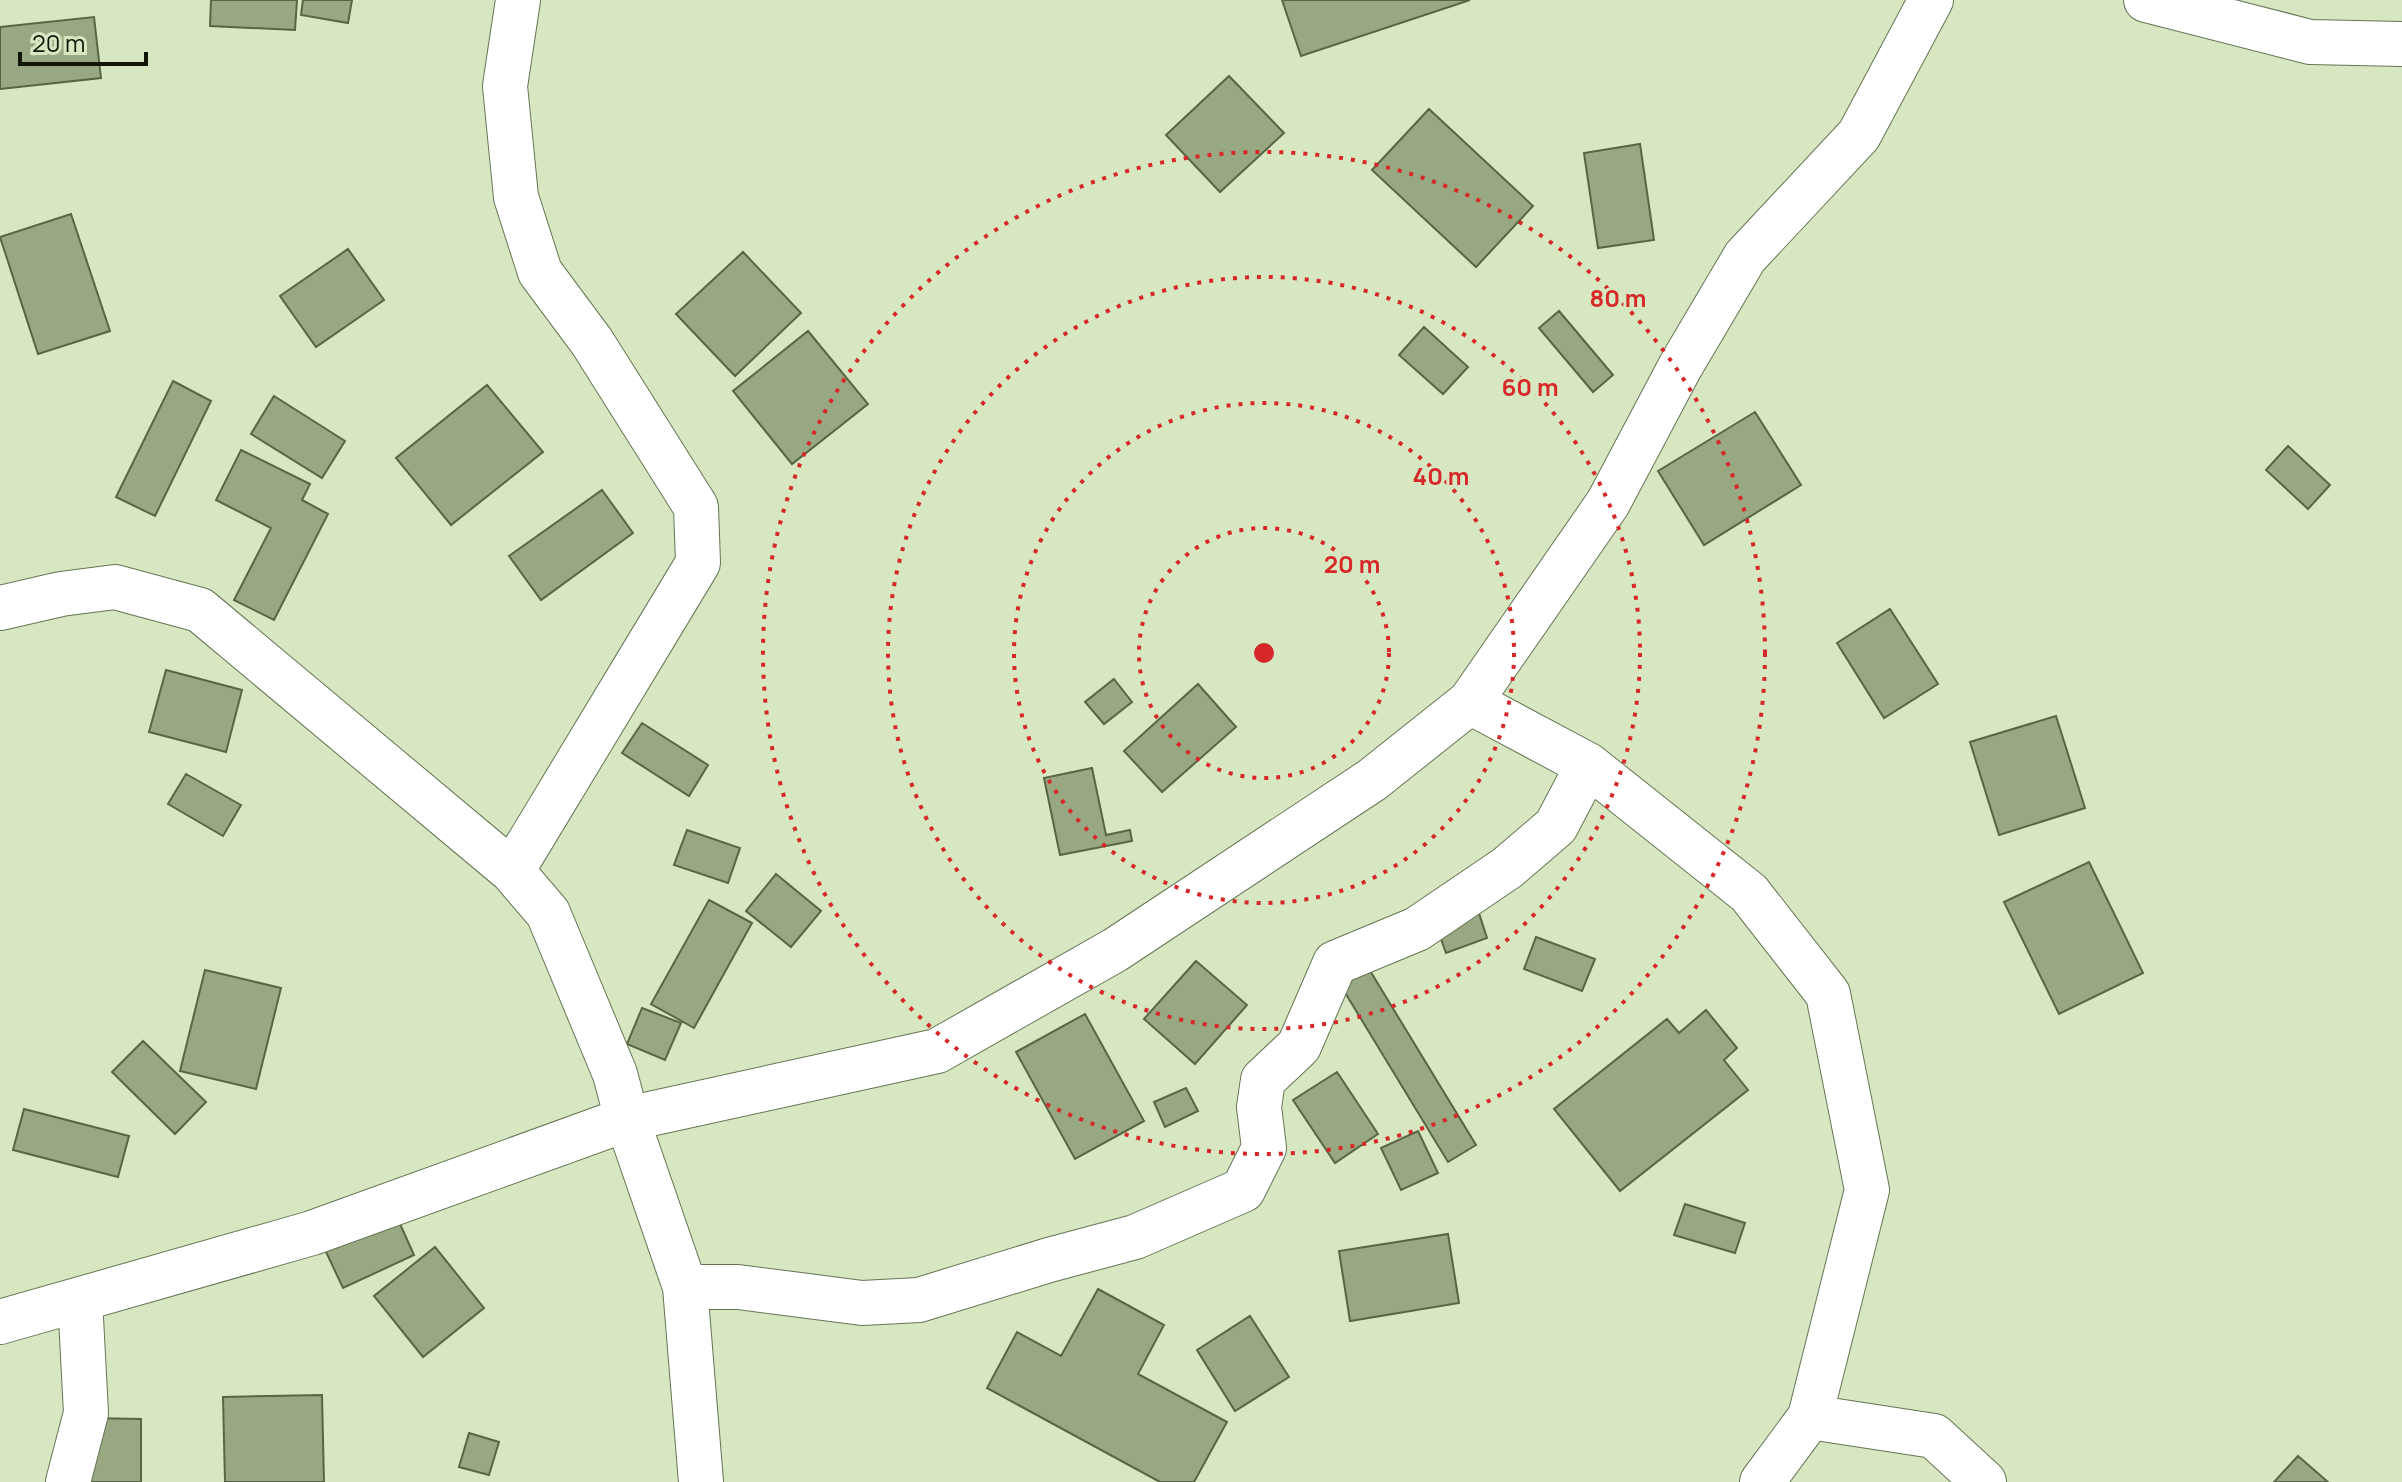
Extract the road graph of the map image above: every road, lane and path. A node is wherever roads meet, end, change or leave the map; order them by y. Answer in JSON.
{"nodes":[{"id":1,"x":518,"y":0,"type":"edge"},
{"id":2,"x":1931,"y":0,"type":"edge"},
{"id":3,"x":2146,"y":0,"type":"edge"},
{"id":4,"x":2402,"y":44,"type":"edge"},
{"id":5,"x":0,"y":608,"type":"edge"},
{"id":6,"x":1470,"y":702,"type":"junction"},
{"id":7,"x":1588,"y":765,"type":"junction"},
{"id":8,"x":512,"y":871,"type":"junction"},
{"id":9,"x":627,"y":1119,"type":"junction"},
{"id":10,"x":685,"y":1287,"type":"junction"},
{"id":11,"x":80,"y":1299,"type":"junction"},
{"id":12,"x":0,"y":1322,"type":"edge"},
{"id":13,"x":1810,"y":1417,"type":"junction"},
{"id":14,"x":68,"y":1482,"type":"edge"},
{"id":15,"x":701,"y":1482,"type":"edge"},
{"id":16,"x":1762,"y":1482,"type":"edge"},
{"id":17,"x":1984,"y":1482,"type":"edge"}],
"edges":[{"from":1,"to":8,"type":"street"},
{"from":2,"to":6,"type":"street"},
{"from":3,"to":4,"type":"street"},
{"from":5,"to":8,"type":"street"},
{"from":6,"to":7,"type":"street"},
{"from":6,"to":9,"type":"street"},
{"from":7,"to":10,"type":"street"},
{"from":7,"to":13,"type":"street"},
{"from":8,"to":9,"type":"street"},
{"from":9,"to":10,"type":"street"},
{"from":9,"to":11,"type":"street"},
{"from":10,"to":15,"type":"street"},
{"from":11,"to":12,"type":"street"},
{"from":11,"to":14,"type":"street"},
{"from":13,"to":16,"type":"street"},
{"from":13,"to":17,"type":"street"}]}
